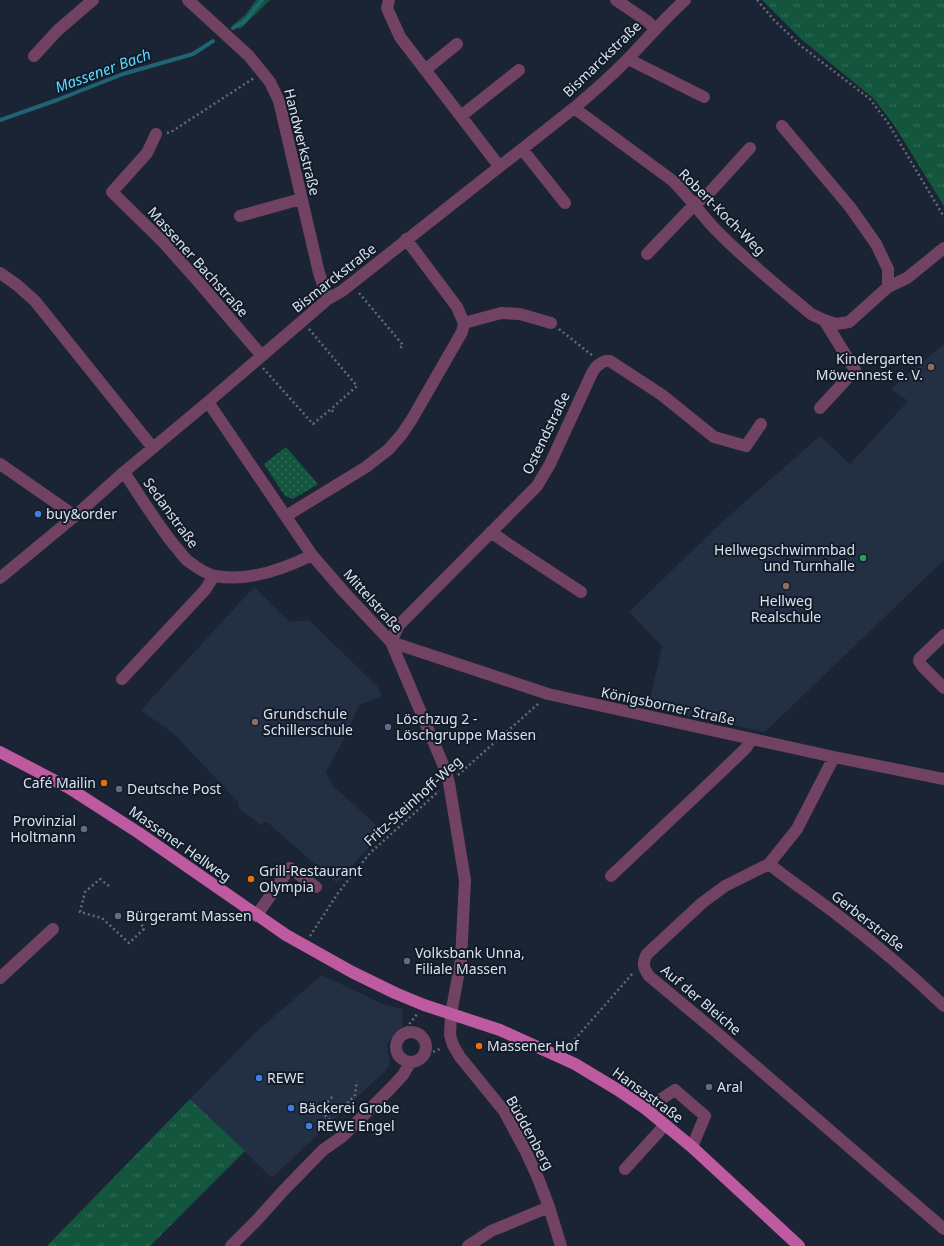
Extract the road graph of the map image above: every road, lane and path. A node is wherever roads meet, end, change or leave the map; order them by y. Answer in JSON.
{"nodes":[{"id":1,"x":93,"y":0,"type":"edge"},
{"id":2,"x":188,"y":0,"type":"edge"},
{"id":3,"x":389,"y":0,"type":"edge"},
{"id":4,"x":616,"y":0,"type":"edge"},
{"id":5,"x":685,"y":0,"type":"edge"},
{"id":6,"x":758,"y":0,"type":"edge"},
{"id":7,"x":656,"y":29,"type":"junction"},
{"id":8,"x":457,"y":44,"type":"dead end"},
{"id":9,"x":34,"y":56,"type":"dead end"},
{"id":10,"x":628,"y":59,"type":"junction"},
{"id":11,"x":425,"y":70,"type":"junction"},
{"id":12,"x":519,"y":70,"type":"dead end"},
{"id":13,"x":263,"y":72,"type":"junction"},
{"id":14,"x":704,"y":97,"type":"dead end"},
{"id":15,"x":574,"y":108,"type":"junction"},
{"id":16,"x":461,"y":116,"type":"junction"},
{"id":17,"x":782,"y":126,"type":"dead end"},
{"id":18,"x":156,"y":134,"type":"joint"},
{"id":19,"x":750,"y":148,"type":"dead end"},
{"id":20,"x":522,"y":149,"type":"junction"},
{"id":21,"x":499,"y":166,"type":"junction"},
{"id":22,"x":301,"y":199,"type":"junction"},
{"id":23,"x":566,"y":203,"type":"dead end"},
{"id":24,"x":694,"y":205,"type":"junction"},
{"id":25,"x":240,"y":216,"type":"dead end"},
{"id":26,"x":944,"y":217,"type":"edge"},
{"id":27,"x":406,"y":239,"type":"junction"},
{"id":28,"x":944,"y":248,"type":"edge"},
{"id":29,"x":647,"y":254,"type":"dead end"},
{"id":30,"x":0,"y":274,"type":"edge"},
{"id":31,"x":351,"y":283,"type":"junction"},
{"id":32,"x":888,"y":287,"type":"junction"},
{"id":33,"x":328,"y":299,"type":"junction"},
{"id":34,"x":824,"y":320,"type":"junction"},
{"id":35,"x":302,"y":321,"type":"junction"},
{"id":36,"x":551,"y":322,"type":"joint"},
{"id":37,"x":464,"y":323,"type":"junction"},
{"id":38,"x":399,"y":349,"type":"dead end"},
{"id":39,"x":259,"y":358,"type":"junction"},
{"id":40,"x":601,"y":363,"type":"junction"},
{"id":41,"x":208,"y":402,"type":"junction"},
{"id":42,"x":820,"y":408,"type":"dead end"},
{"id":43,"x":331,"y":409,"type":"junction"},
{"id":44,"x":334,"y":413,"type":"dead end"},
{"id":45,"x":761,"y":424,"type":"dead end"},
{"id":46,"x":153,"y":448,"type":"junction"},
{"id":47,"x":0,"y":464,"type":"edge"},
{"id":48,"x":124,"y":472,"type":"junction"},
{"id":49,"x":75,"y":516,"type":"junction"},
{"id":50,"x":286,"y":516,"type":"junction"},
{"id":51,"x":491,"y":532,"type":"junction"},
{"id":52,"x":312,"y":555,"type":"junction"},
{"id":53,"x":214,"y":576,"type":"junction"},
{"id":54,"x":0,"y":578,"type":"edge"},
{"id":55,"x":581,"y":592,"type":"dead end"},
{"id":56,"x":944,"y":635,"type":"edge"},
{"id":57,"x":391,"y":642,"type":"junction"},
{"id":58,"x":122,"y":679,"type":"dead end"},
{"id":59,"x":944,"y":688,"type":"edge"},
{"id":60,"x":548,"y":694,"type":"junction"},
{"id":61,"x":752,"y":739,"type":"junction"},
{"id":62,"x":0,"y":752,"type":"edge"},
{"id":63,"x":834,"y":757,"type":"junction"},
{"id":64,"x":944,"y":779,"type":"edge"},
{"id":65,"x":449,"y":783,"type":"junction"},
{"id":66,"x":769,"y":864,"type":"junction"},
{"id":67,"x":611,"y":876,"type":"dead end"},
{"id":68,"x":109,"y":886,"type":"dead end"},
{"id":69,"x":316,"y":887,"type":"dead end"},
{"id":70,"x":256,"y":916,"type":"junction"},
{"id":71,"x":138,"y":918,"type":"dead end"},
{"id":72,"x":53,"y":929,"type":"dead end"},
{"id":73,"x":308,"y":938,"type":"dead end"},
{"id":74,"x":644,"y":967,"type":"junction"},
{"id":75,"x":0,"y":978,"type":"edge"},
{"id":76,"x":944,"y":1006,"type":"edge"},
{"id":77,"x":417,"y":1014,"type":"dead end"},
{"id":78,"x":451,"y":1014,"type":"junction"},
{"id":79,"x":405,"y":1033,"type":"junction"},
{"id":80,"x":568,"y":1046,"type":"dead end"},
{"id":81,"x":444,"y":1047,"type":"dead end"},
{"id":82,"x":424,"y":1056,"type":"junction"},
{"id":83,"x":410,"y":1063,"type":"junction"},
{"id":84,"x":357,"y":1081,"type":"dead end"},
{"id":85,"x":333,"y":1096,"type":"dead end"},
{"id":86,"x":344,"y":1107,"type":"dead end"},
{"id":87,"x":646,"y":1109,"type":"junction"},
{"id":88,"x":665,"y":1125,"type":"junction"},
{"id":89,"x":339,"y":1139,"type":"junction"},
{"id":90,"x":692,"y":1148,"type":"junction"},
{"id":91,"x":624,"y":1169,"type":"dead end"},
{"id":92,"x":549,"y":1207,"type":"junction"},
{"id":93,"x":944,"y":1229,"type":"edge"},
{"id":94,"x":237,"y":1244,"type":"edge"},
{"id":95,"x":468,"y":1246,"type":"edge"},
{"id":96,"x":561,"y":1246,"type":"edge"},
{"id":97,"x":799,"y":1246,"type":"edge"}],
"edges":[{"from":1,"to":9,"type":"street"},
{"from":2,"to":13,"type":"street","name":"Handwerkstraße"},
{"from":3,"to":11,"type":"street"},
{"from":4,"to":7,"type":"street"},
{"from":5,"to":7,"type":"street","name":"Bismarckstraße"},
{"from":6,"to":26,"type":"path"},
{"from":7,"to":10,"type":"street","name":"Bismarckstraße"},
{"from":8,"to":11,"type":"street"},
{"from":10,"to":14,"type":"street"},
{"from":10,"to":15,"type":"street","name":"Bismarckstraße"},
{"from":11,"to":16,"type":"street"},
{"from":12,"to":16,"type":"street"},
{"from":13,"to":18,"type":"path"},
{"from":13,"to":22,"type":"street","name":"Handwerkstraße"},
{"from":15,"to":20,"type":"street","name":"Bismarckstraße"},
{"from":15,"to":24,"type":"street","name":"Robert-Koch-Weg"},
{"from":16,"to":21,"type":"street"},
{"from":17,"to":32,"type":"street"},
{"from":18,"to":39,"type":"street","name":"Massener Bachstraße"},
{"from":19,"to":24,"type":"street"},
{"from":20,"to":21,"type":"street","name":"Bismarckstraße"},
{"from":20,"to":23,"type":"street"},
{"from":21,"to":27,"type":"street","name":"Bismarckstraße"},
{"from":22,"to":25,"type":"street"},
{"from":22,"to":33,"type":"street","name":"Handwerkstraße"},
{"from":24,"to":29,"type":"street"},
{"from":24,"to":34,"type":"street","name":"Robert-Koch-Weg"},
{"from":27,"to":31,"type":"street","name":"Bismarckstraße"},
{"from":27,"to":37,"type":"street"},
{"from":28,"to":32,"type":"street","name":"Robert-Koch-Weg"},
{"from":30,"to":46,"type":"street"},
{"from":31,"to":33,"type":"street","name":"Bismarckstraße"},
{"from":31,"to":38,"type":"path"},
{"from":32,"to":34,"type":"street","name":"Robert-Koch-Weg"},
{"from":33,"to":35,"type":"street","name":"Bismarckstraße"},
{"from":34,"to":42,"type":"street"},
{"from":35,"to":39,"type":"street","name":"Bismarckstraße"},
{"from":35,"to":43,"type":"path"},
{"from":36,"to":37,"type":"street"},
{"from":36,"to":40,"type":"path"},
{"from":37,"to":50,"type":"street"},
{"from":39,"to":41,"type":"street","name":"Bismarckstraße"},
{"from":39,"to":43,"type":"path"},
{"from":40,"to":45,"type":"street"},
{"from":40,"to":51,"type":"street","name":"Ostendstraße"},
{"from":41,"to":46,"type":"street","name":"Bismarckstraße"},
{"from":41,"to":50,"type":"street","name":"Mittelstraße"},
{"from":43,"to":44,"type":"path"},
{"from":46,"to":48,"type":"street","name":"Bismarckstraße"},
{"from":47,"to":49,"type":"street"},
{"from":48,"to":49,"type":"street","name":"Bismarckstraße"},
{"from":48,"to":53,"type":"street","name":"Sedanstraße"},
{"from":49,"to":54,"type":"street","name":"Bismarckstraße"},
{"from":50,"to":52,"type":"street","name":"Mittelstraße"},
{"from":51,"to":55,"type":"street"},
{"from":51,"to":57,"type":"street","name":"Ostendstraße"},
{"from":52,"to":53,"type":"street","name":"Sedanstraße"},
{"from":52,"to":57,"type":"street","name":"Mittelstraße"},
{"from":53,"to":58,"type":"street"},
{"from":56,"to":59,"type":"street"},
{"from":57,"to":60,"type":"street","name":"Königsborner Straße"},
{"from":57,"to":65,"type":"street","name":"Mittelstraße"},
{"from":60,"to":61,"type":"street","name":"Königsborner Straße"},
{"from":60,"to":65,"type":"path","name":"Fritz-Steinhoff-Weg"},
{"from":61,"to":63,"type":"street","name":"Königsborner Straße"},
{"from":61,"to":67,"type":"street"},
{"from":62,"to":70,"type":"main road","name":"Massener Hellweg"},
{"from":63,"to":64,"type":"street","name":"Königsborner Straße"},
{"from":63,"to":66,"type":"street","name":"Auf der Bleiche"},
{"from":65,"to":73,"type":"path","name":"Fritz-Steinhoff-Weg"},
{"from":65,"to":78,"type":"street","name":"Mittelstraße"},
{"from":66,"to":74,"type":"street","name":"Auf der Bleiche"},
{"from":66,"to":76,"type":"street","name":"Gerberstraße"},
{"from":68,"to":71,"type":"path"},
{"from":69,"to":70,"type":"street"},
{"from":70,"to":78,"type":"main road","name":"Massener Hellweg"},
{"from":72,"to":75,"type":"street"},
{"from":74,"to":80,"type":"path"},
{"from":74,"to":93,"type":"street","name":"Auf der Bleiche"},
{"from":77,"to":79,"type":"path"},
{"from":78,"to":87,"type":"main road","name":"Hansastraße"},
{"from":78,"to":92,"type":"street","name":"Büddenberg"},
{"from":79,"to":82,"type":"street"},
{"from":79,"to":83,"type":"street"},
{"from":81,"to":82,"type":"path"},
{"from":82,"to":83,"type":"street"},
{"from":83,"to":89,"type":"street"},
{"from":84,"to":86,"type":"path"},
{"from":85,"to":89,"type":"path"},
{"from":87,"to":88,"type":"main road","name":"Hansastraße"},
{"from":87,"to":90,"type":"street"},
{"from":88,"to":90,"type":"main road","name":"Hansastraße"},
{"from":88,"to":91,"type":"street"},
{"from":89,"to":94,"type":"street"},
{"from":90,"to":97,"type":"main road","name":"Hansastraße"},
{"from":92,"to":95,"type":"street"},
{"from":92,"to":96,"type":"street","name":"Büddenberg"}]}
